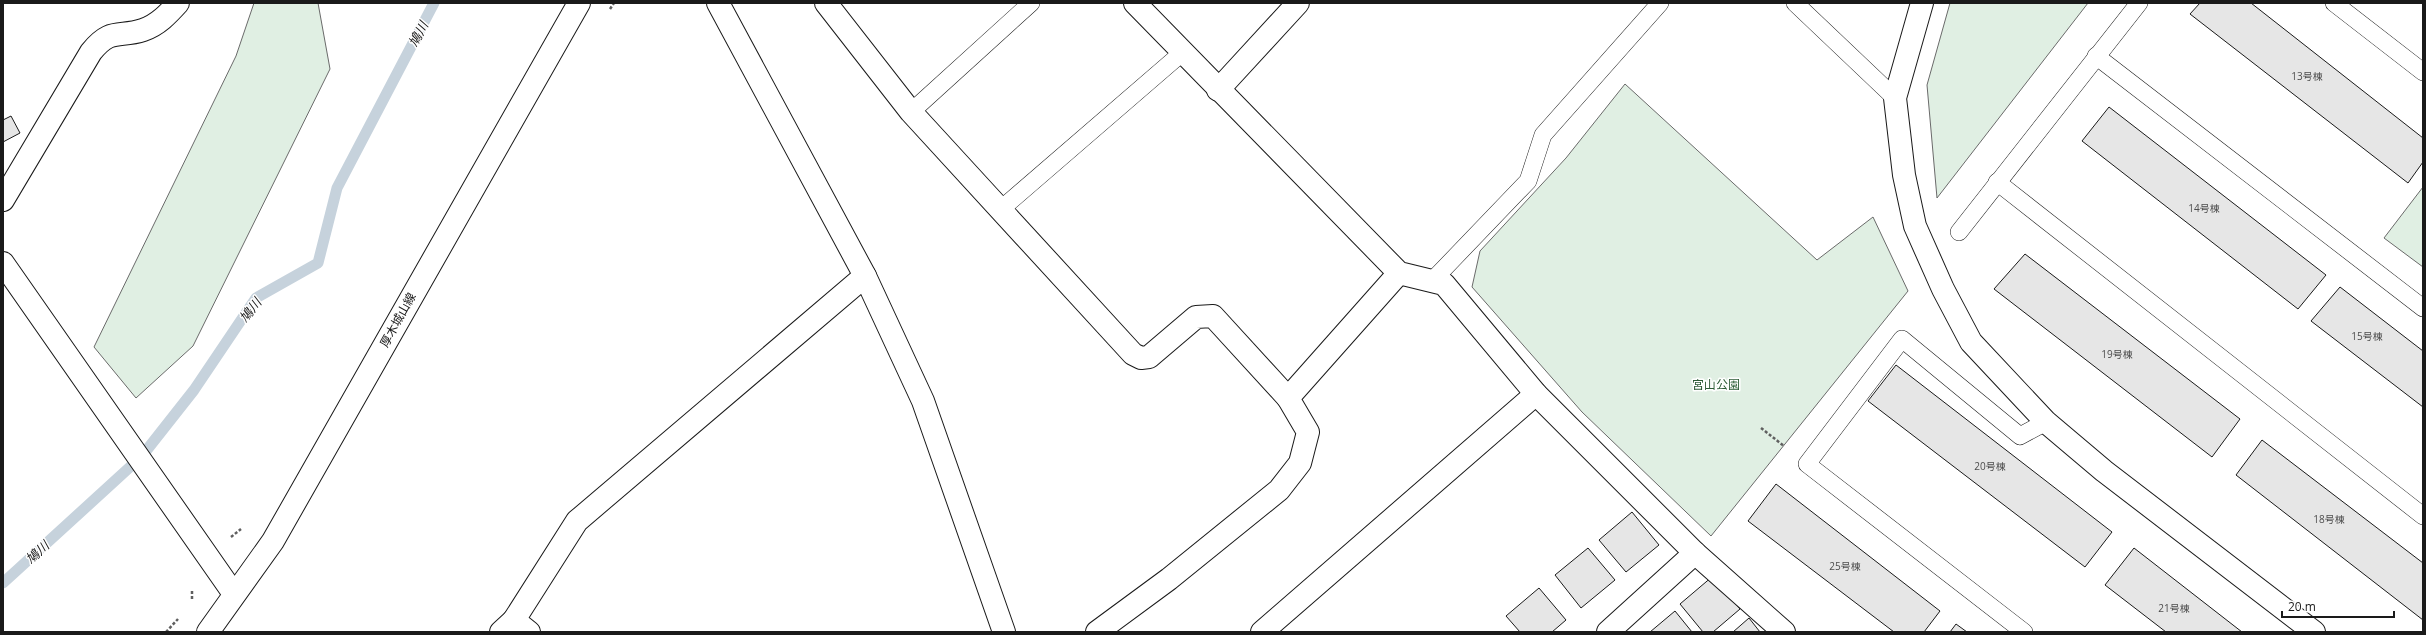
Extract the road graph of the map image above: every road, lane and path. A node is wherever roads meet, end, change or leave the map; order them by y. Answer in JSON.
{"nodes":[{"id":1,"x":178,"y":3,"type":"edge"},
{"id":2,"x":579,"y":3,"type":"edge"},
{"id":3,"x":718,"y":3,"type":"edge"},
{"id":4,"x":826,"y":3,"type":"edge"},
{"id":5,"x":1031,"y":3,"type":"edge"},
{"id":6,"x":1135,"y":3,"type":"edge"},
{"id":7,"x":1298,"y":3,"type":"edge"},
{"id":8,"x":1660,"y":3,"type":"edge"},
{"id":9,"x":1795,"y":3,"type":"edge"},
{"id":10,"x":1922,"y":3,"type":"edge"},
{"id":11,"x":2139,"y":3,"type":"edge"},
{"id":12,"x":2334,"y":3,"type":"edge"},
{"id":13,"x":1183,"y":52,"type":"junction"},
{"id":14,"x":2096,"y":56,"type":"junction"},
{"id":15,"x":2423,"y":72,"type":"edge"},
{"id":16,"x":1218,"y":90,"type":"junction"},
{"id":17,"x":1895,"y":98,"type":"junction"},
{"id":18,"x":912,"y":112,"type":"junction"},
{"id":19,"x":1997,"y":182,"type":"junction"},
{"id":20,"x":3,"y":200,"type":"edge"},
{"id":21,"x":1000,"y":210,"type":"junction"},
{"id":22,"x":1959,"y":232,"type":"dead end"},
{"id":23,"x":3,"y":263,"type":"edge"},
{"id":24,"x":1399,"y":273,"type":"junction"},
{"id":25,"x":865,"y":276,"type":"junction"},
{"id":26,"x":1432,"y":281,"type":"junction"},
{"id":27,"x":2423,"y":308,"type":"edge"},
{"id":28,"x":1536,"y":394,"type":"junction"},
{"id":29,"x":1288,"y":398,"type":"junction"},
{"id":30,"x":2046,"y":422,"type":"junction"},
{"id":31,"x":2423,"y":516,"type":"edge"},
{"id":32,"x":1696,"y":553,"type":"junction"},
{"id":33,"x":234,"y":594,"type":"junction"},
{"id":34,"x":514,"y":628,"type":"edge"},
{"id":35,"x":208,"y":632,"type":"edge"},
{"id":36,"x":1004,"y":632,"type":"edge"},
{"id":37,"x":1097,"y":632,"type":"edge"},
{"id":38,"x":1262,"y":632,"type":"edge"},
{"id":39,"x":1608,"y":632,"type":"edge"},
{"id":40,"x":1784,"y":632,"type":"edge"},
{"id":41,"x":2024,"y":632,"type":"edge"},
{"id":42,"x":2314,"y":632,"type":"edge"}],
"edges":[{"from":1,"to":20,"type":"street"},
{"from":2,"to":33,"type":"street","name":"厚木城山線"},
{"from":3,"to":25,"type":"street"},
{"from":4,"to":18,"type":"street"},
{"from":5,"to":18,"type":"lane"},
{"from":6,"to":13,"type":"street"},
{"from":7,"to":16,"type":"street"},
{"from":8,"to":26,"type":"lane"},
{"from":9,"to":17,"type":"lane"},
{"from":10,"to":17,"type":"street"},
{"from":11,"to":14,"type":"lane"},
{"from":12,"to":15,"type":"lane"},
{"from":13,"to":16,"type":"street"},
{"from":13,"to":21,"type":"lane"},
{"from":14,"to":19,"type":"lane"},
{"from":14,"to":27,"type":"lane"},
{"from":16,"to":24,"type":"street"},
{"from":17,"to":30,"type":"street"},
{"from":18,"to":21,"type":"street"},
{"from":19,"to":22,"type":"lane"},
{"from":19,"to":31,"type":"lane"},
{"from":21,"to":29,"type":"street"},
{"from":23,"to":33,"type":"street"},
{"from":24,"to":26,"type":"street"},
{"from":24,"to":29,"type":"street"},
{"from":25,"to":34,"type":"street"},
{"from":25,"to":36,"type":"street"},
{"from":26,"to":28,"type":"street"},
{"from":28,"to":32,"type":"street"},
{"from":28,"to":38,"type":"street"},
{"from":29,"to":37,"type":"street"},
{"from":30,"to":41,"type":"lane"},
{"from":30,"to":42,"type":"street"},
{"from":32,"to":39,"type":"street"},
{"from":32,"to":40,"type":"street"},
{"from":33,"to":35,"type":"street","name":"厚木城山線"}]}
